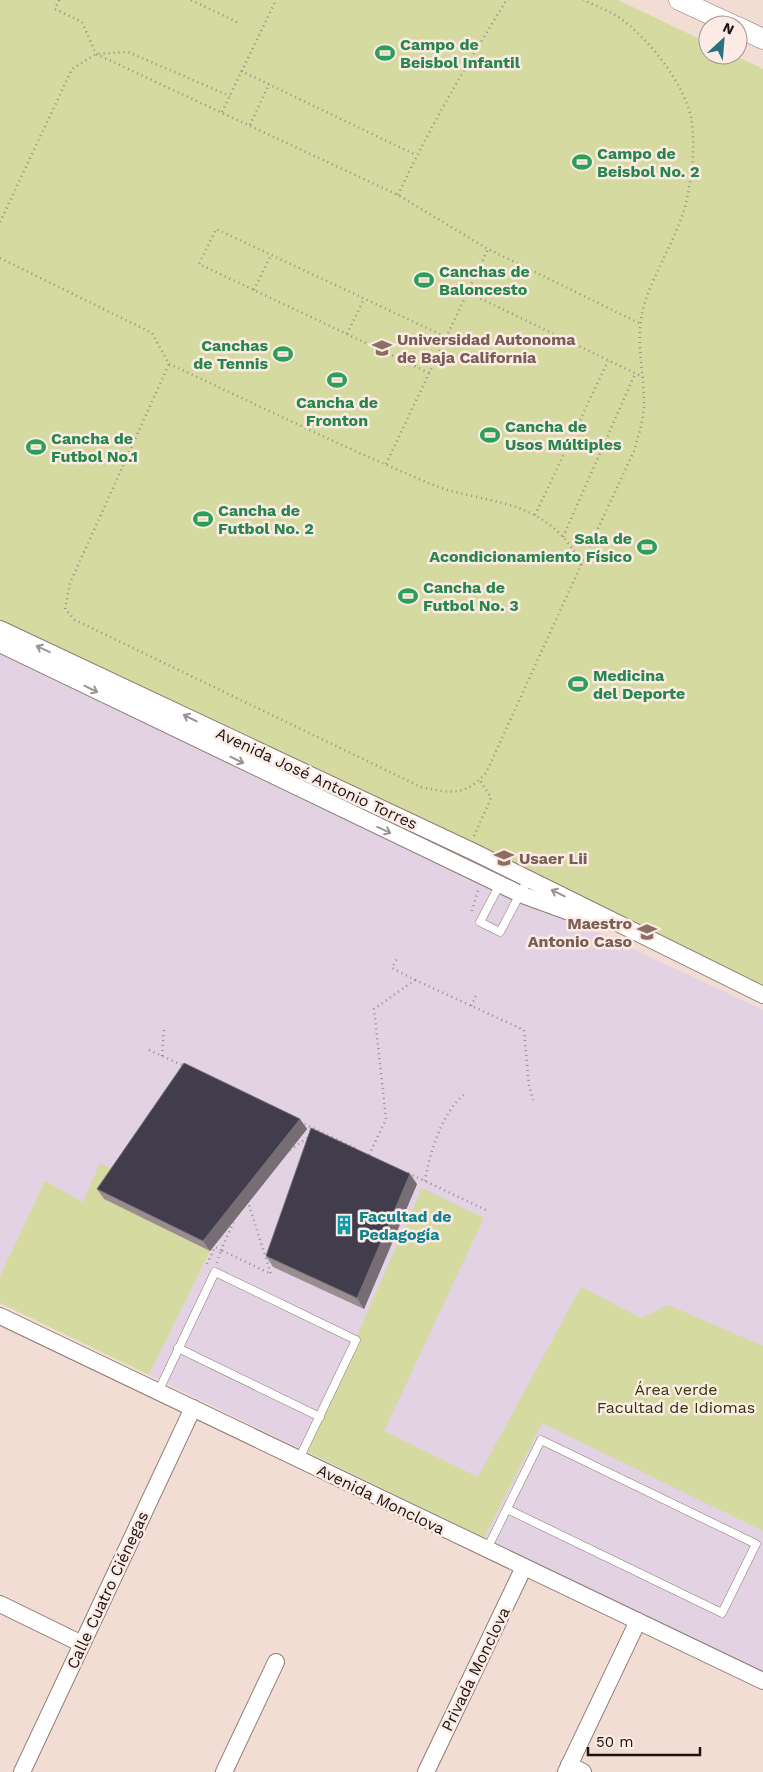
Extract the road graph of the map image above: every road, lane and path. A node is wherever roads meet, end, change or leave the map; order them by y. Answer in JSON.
{"nodes":[{"id":1,"x":59,"y":0,"type":"edge"},
{"id":2,"x":191,"y":0,"type":"edge"},
{"id":3,"x":276,"y":0,"type":"edge"},
{"id":4,"x":507,"y":0,"type":"edge"},
{"id":5,"x":583,"y":0,"type":"edge"},
{"id":6,"x":679,"y":0,"type":"edge"},
{"id":7,"x":711,"y":15,"type":"edge"},
{"id":8,"x":239,"y":23,"type":"dead end"},
{"id":9,"x":748,"y":32,"type":"edge"},
{"id":10,"x":763,"y":39,"type":"edge"},
{"id":11,"x":96,"y":54,"type":"junction"},
{"id":12,"x":241,"y":71,"type":"junction"},
{"id":13,"x":269,"y":84,"type":"junction"},
{"id":14,"x":230,"y":96,"type":"junction"},
{"id":15,"x":222,"y":112,"type":"junction"},
{"id":16,"x":250,"y":125,"type":"junction"},
{"id":17,"x":416,"y":155,"type":"junction"},
{"id":18,"x":398,"y":195,"type":"junction"},
{"id":19,"x":0,"y":222,"type":"edge"},
{"id":20,"x":488,"y":249,"type":"junction"},
{"id":21,"x":271,"y":255,"type":"junction"},
{"id":22,"x":0,"y":258,"type":"edge"},
{"id":23,"x":254,"y":290,"type":"junction"},
{"id":24,"x":467,"y":292,"type":"junction"},
{"id":25,"x":364,"y":299,"type":"junction"},
{"id":26,"x":641,"y":324,"type":"junction"},
{"id":27,"x":347,"y":334,"type":"junction"},
{"id":28,"x":446,"y":337,"type":"junction"},
{"id":29,"x":608,"y":360,"type":"junction"},
{"id":30,"x":169,"y":364,"type":"junction"},
{"id":31,"x":429,"y":373,"type":"junction"},
{"id":32,"x":635,"y":373,"type":"junction"},
{"id":33,"x":643,"y":377,"type":"junction"},
{"id":34,"x":386,"y":464,"type":"junction"},
{"id":35,"x":535,"y":515,"type":"junction"},
{"id":36,"x":563,"y":537,"type":"junction"},
{"id":37,"x":581,"y":565,"type":"junction"},
{"id":38,"x":0,"y":628,"type":"edge"},
{"id":39,"x":0,"y":644,"type":"edge"},
{"id":40,"x":160,"y":704,"type":"junction"},
{"id":41,"x":154,"y":720,"type":"junction"},
{"id":42,"x":317,"y":778,"type":"junction"},
{"id":43,"x":480,"y":780,"type":"junction"},
{"id":44,"x":311,"y":796,"type":"junction"},
{"id":45,"x":474,"y":835,"type":"dead end"},
{"id":46,"x":508,"y":869,"type":"junction"},
{"id":47,"x":528,"y":879,"type":"junction"},
{"id":48,"x":500,"y":884,"type":"junction"},
{"id":49,"x":520,"y":894,"type":"junction"},
{"id":50,"x":633,"y":930,"type":"junction"},
{"id":51,"x":397,"y":958,"type":"dead end"},
{"id":52,"x":415,"y":980,"type":"junction"},
{"id":53,"x":476,"y":994,"type":"dead end"},
{"id":54,"x":763,"y":995,"type":"edge"},
{"id":55,"x":471,"y":1006,"type":"junction"},
{"id":56,"x":164,"y":1028,"type":"dead end"},
{"id":57,"x":149,"y":1050,"type":"dead end"},
{"id":58,"x":162,"y":1056,"type":"junction"},
{"id":59,"x":188,"y":1068,"type":"edge"},
{"id":60,"x":465,"y":1094,"type":"dead end"},
{"id":61,"x":533,"y":1100,"type":"dead end"},
{"id":62,"x":299,"y":1121,"type":"edge"},
{"id":63,"x":316,"y":1130,"type":"junction"},
{"id":64,"x":285,"y":1153,"type":"dead end"},
{"id":65,"x":369,"y":1155,"type":"junction"},
{"id":66,"x":377,"y":1159,"type":"edge"},
{"id":67,"x":401,"y":1170,"type":"edge"},
{"id":68,"x":425,"y":1181,"type":"junction"},
{"id":69,"x":242,"y":1205,"type":"edge"},
{"id":70,"x":486,"y":1210,"type":"dead end"},
{"id":71,"x":237,"y":1214,"type":"dead end"},
{"id":72,"x":221,"y":1250,"type":"junction"},
{"id":73,"x":206,"y":1265,"type":"dead end"},
{"id":74,"x":0,"y":1316,"type":"edge"},
{"id":75,"x":178,"y":1348,"type":"junction"},
{"id":76,"x":158,"y":1392,"type":"junction"},
{"id":77,"x":193,"y":1408,"type":"junction"},
{"id":78,"x":320,"y":1417,"type":"junction"},
{"id":79,"x":299,"y":1459,"type":"junction"},
{"id":80,"x":507,"y":1508,"type":"junction"},
{"id":81,"x":487,"y":1549,"type":"junction"},
{"id":82,"x":524,"y":1567,"type":"junction"},
{"id":83,"x":0,"y":1604,"type":"edge"},
{"id":84,"x":638,"y":1621,"type":"junction"},
{"id":85,"x":82,"y":1644,"type":"junction"},
{"id":86,"x":276,"y":1662,"type":"dead end"},
{"id":87,"x":763,"y":1681,"type":"edge"},
{"id":88,"x":573,"y":1770,"type":"edge"},
{"id":89,"x":22,"y":1772,"type":"edge"},
{"id":90,"x":224,"y":1772,"type":"edge"},
{"id":91,"x":426,"y":1772,"type":"edge"}],
"edges":[{"from":1,"to":11,"type":"path"},
{"from":2,"to":8,"type":"path"},
{"from":3,"to":12,"type":"path"},
{"from":4,"to":17,"type":"path"},
{"from":5,"to":26,"type":"path"},
{"from":6,"to":7,"type":"street"},
{"from":9,"to":10,"type":"street"},
{"from":11,"to":14,"type":"path"},
{"from":11,"to":15,"type":"path"},
{"from":11,"to":19,"type":"path"},
{"from":12,"to":13,"type":"path"},
{"from":12,"to":14,"type":"path"},
{"from":13,"to":16,"type":"path"},
{"from":13,"to":17,"type":"path"},
{"from":14,"to":15,"type":"path"},
{"from":15,"to":16,"type":"path"},
{"from":16,"to":18,"type":"path"},
{"from":17,"to":18,"type":"path"},
{"from":18,"to":20,"type":"path"},
{"from":20,"to":24,"type":"path"},
{"from":20,"to":26,"type":"path"},
{"from":21,"to":23,"type":"path"},
{"from":21,"to":23,"type":"path"},
{"from":21,"to":25,"type":"path"},
{"from":22,"to":30,"type":"path"},
{"from":23,"to":27,"type":"path"},
{"from":24,"to":28,"type":"path"},
{"from":24,"to":29,"type":"path"},
{"from":25,"to":27,"type":"path"},
{"from":25,"to":28,"type":"path"},
{"from":26,"to":33,"type":"path"},
{"from":27,"to":31,"type":"path"},
{"from":28,"to":31,"type":"path"},
{"from":29,"to":32,"type":"path"},
{"from":29,"to":35,"type":"path"},
{"from":30,"to":34,"type":"path"},
{"from":30,"to":43,"type":"path"},
{"from":31,"to":34,"type":"path"},
{"from":32,"to":33,"type":"path"},
{"from":32,"to":36,"type":"path"},
{"from":33,"to":37,"type":"path"},
{"from":34,"to":35,"type":"path"},
{"from":35,"to":36,"type":"path"},
{"from":36,"to":37,"type":"path"},
{"from":37,"to":43,"type":"path"},
{"from":40,"to":38,"type":"street","name":"Avenida José Antonio Torres","one_way":true},
{"from":39,"to":41,"type":"street","name":"Avenida José Antonio Torres","one_way":true},
{"from":40,"to":41,"type":"street"},
{"from":42,"to":40,"type":"street","name":"Avenida José Antonio Torres","one_way":true},
{"from":41,"to":44,"type":"street","name":"Avenida José Antonio Torres","one_way":true},
{"from":42,"to":44,"type":"street"},
{"from":42,"to":46,"type":"street","name":"Avenida José Antonio Torres"},
{"from":43,"to":45,"type":"path"},
{"from":44,"to":48,"type":"street","name":"Avenida José Antonio Torres","one_way":true},
{"from":46,"to":47,"type":"street","name":"Avenida José Antonio Torres"},
{"from":46,"to":48,"type":"lane"},
{"from":47,"to":49,"type":"lane"},
{"from":50,"to":47,"type":"street","name":"Avenida José Antonio Torres","one_way":true},
{"from":48,"to":49,"type":"street","name":"Avenida José Antonio Torres"},
{"from":48,"to":49,"type":"lane"},
{"from":49,"to":50,"type":"street","name":"Avenida José Antonio Torres"},
{"from":50,"to":54,"type":"street","name":"Avenida José Antonio Torres"},
{"from":51,"to":52,"type":"path"},
{"from":52,"to":55,"type":"path"},
{"from":52,"to":65,"type":"path"},
{"from":53,"to":55,"type":"path"},
{"from":55,"to":61,"type":"path"},
{"from":56,"to":58,"type":"path"},
{"from":57,"to":58,"type":"path"},
{"from":58,"to":59,"type":"path"},
{"from":60,"to":68,"type":"path"},
{"from":62,"to":63,"type":"path"},
{"from":63,"to":64,"type":"path"},
{"from":63,"to":65,"type":"path"},
{"from":65,"to":66,"type":"path"},
{"from":67,"to":68,"type":"path"},
{"from":68,"to":70,"type":"path"},
{"from":69,"to":72,"type":"path"},
{"from":71,"to":72,"type":"path"},
{"from":72,"to":73,"type":"path"},
{"from":74,"to":76,"type":"street","name":"Avenida Monclova"},
{"from":75,"to":76,"type":"lane"},
{"from":75,"to":78,"type":"lane"},
{"from":75,"to":78,"type":"lane"},
{"from":76,"to":77,"type":"street","name":"Avenida Monclova"},
{"from":77,"to":79,"type":"street","name":"Avenida Monclova"},
{"from":77,"to":85,"type":"street","name":"Calle Cuatro Ciénegas"},
{"from":78,"to":79,"type":"lane"},
{"from":79,"to":81,"type":"street","name":"Avenida Monclova"},
{"from":80,"to":80,"type":"lane"},
{"from":80,"to":81,"type":"lane"},
{"from":81,"to":82,"type":"street","name":"Avenida Monclova"},
{"from":82,"to":84,"type":"street","name":"Avenida Monclova"},
{"from":82,"to":91,"type":"street","name":"Privada Monclova"},
{"from":83,"to":85,"type":"street"},
{"from":84,"to":87,"type":"street","name":"Avenida Monclova"},
{"from":84,"to":88,"type":"street"},
{"from":85,"to":89,"type":"street","name":"Calle Cuatro Ciénegas"},
{"from":86,"to":90,"type":"street"}]}
